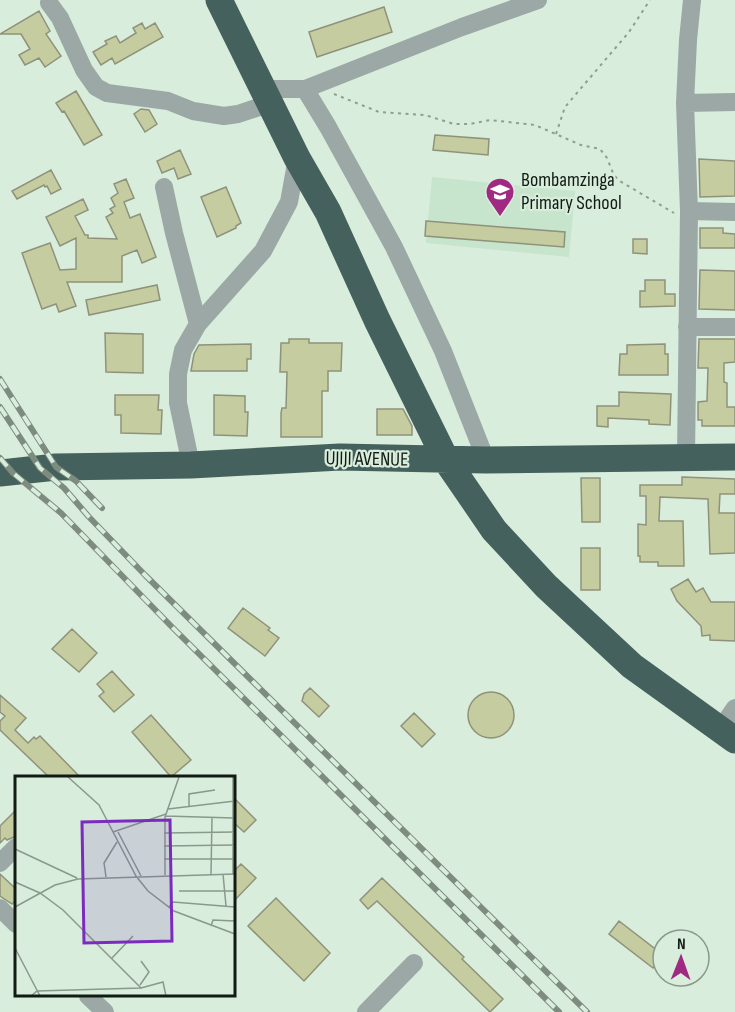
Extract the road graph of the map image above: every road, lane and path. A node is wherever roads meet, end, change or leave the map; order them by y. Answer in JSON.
{"nodes":[{"id":1,"x":219,"y":0,"type":"edge"},
{"id":2,"x":538,"y":0,"type":"edge"},
{"id":3,"x":650,"y":0,"type":"edge"},
{"id":4,"x":693,"y":0,"type":"edge"},
{"id":5,"x":49,"y":3,"type":"dead end"},
{"id":6,"x":310,"y":87,"type":"junction"},
{"id":7,"x":267,"y":96,"type":"junction"},
{"id":8,"x":735,"y":102,"type":"edge"},
{"id":9,"x":685,"y":103,"type":"junction"},
{"id":10,"x":556,"y":134,"type":"junction"},
{"id":11,"x":297,"y":158,"type":"junction"},
{"id":12,"x":164,"y":186,"type":"dead end"},
{"id":13,"x":735,"y":212,"type":"edge"},
{"id":14,"x":689,"y":216,"type":"junction"},
{"id":15,"x":198,"y":324,"type":"junction"},
{"id":16,"x":687,"y":327,"type":"junction"},
{"id":17,"x":735,"y":327,"type":"edge"},
{"id":18,"x":735,"y":457,"type":"edge"},
{"id":19,"x":686,"y":458,"type":"junction"},
{"id":20,"x":446,"y":460,"type":"junction"},
{"id":21,"x":486,"y":460,"type":"junction"},
{"id":22,"x":191,"y":465,"type":"junction"},
{"id":23,"x":0,"y":473,"type":"edge"},
{"id":24,"x":735,"y":708,"type":"edge"},
{"id":25,"x":727,"y":736,"type":"edge"},
{"id":26,"x":15,"y":848,"type":"edge"},
{"id":27,"x":0,"y":863,"type":"edge"},
{"id":28,"x":0,"y":908,"type":"edge"},
{"id":29,"x":15,"y":923,"type":"edge"},
{"id":30,"x":414,"y":963,"type":"dead end"},
{"id":31,"x":89,"y":997,"type":"edge"},
{"id":32,"x":105,"y":1012,"type":"edge"},
{"id":33,"x":366,"y":1012,"type":"edge"}],
"edges":[{"from":1,"to":7,"type":"highway"},
{"from":2,"to":6,"type":"street"},
{"from":3,"to":10,"type":"path"},
{"from":4,"to":9,"type":"street"},
{"from":5,"to":7,"type":"street"},
{"from":6,"to":7,"type":"street"},
{"from":6,"to":10,"type":"path"},
{"from":6,"to":21,"type":"street"},
{"from":7,"to":11,"type":"highway"},
{"from":8,"to":9,"type":"street"},
{"from":9,"to":14,"type":"street"},
{"from":10,"to":14,"type":"path"},
{"from":11,"to":15,"type":"street"},
{"from":11,"to":20,"type":"highway"},
{"from":12,"to":15,"type":"street"},
{"from":13,"to":14,"type":"street"},
{"from":14,"to":16,"type":"street"},
{"from":15,"to":22,"type":"street"},
{"from":16,"to":17,"type":"street"},
{"from":16,"to":19,"type":"street"},
{"from":18,"to":19,"type":"highway","name":"UJIJI AVENUE"},
{"from":19,"to":21,"type":"highway","name":"UJIJI AVENUE"},
{"from":20,"to":21,"type":"highway","name":"UJIJI AVENUE"},
{"from":20,"to":22,"type":"highway","name":"UJIJI AVENUE"},
{"from":20,"to":25,"type":"highway"},
{"from":22,"to":23,"type":"highway","name":"UJIJI AVENUE"},
{"from":24,"to":25,"type":"street"},
{"from":26,"to":27,"type":"street"},
{"from":28,"to":29,"type":"street"},
{"from":30,"to":33,"type":"street"},
{"from":31,"to":32,"type":"street"}]}
